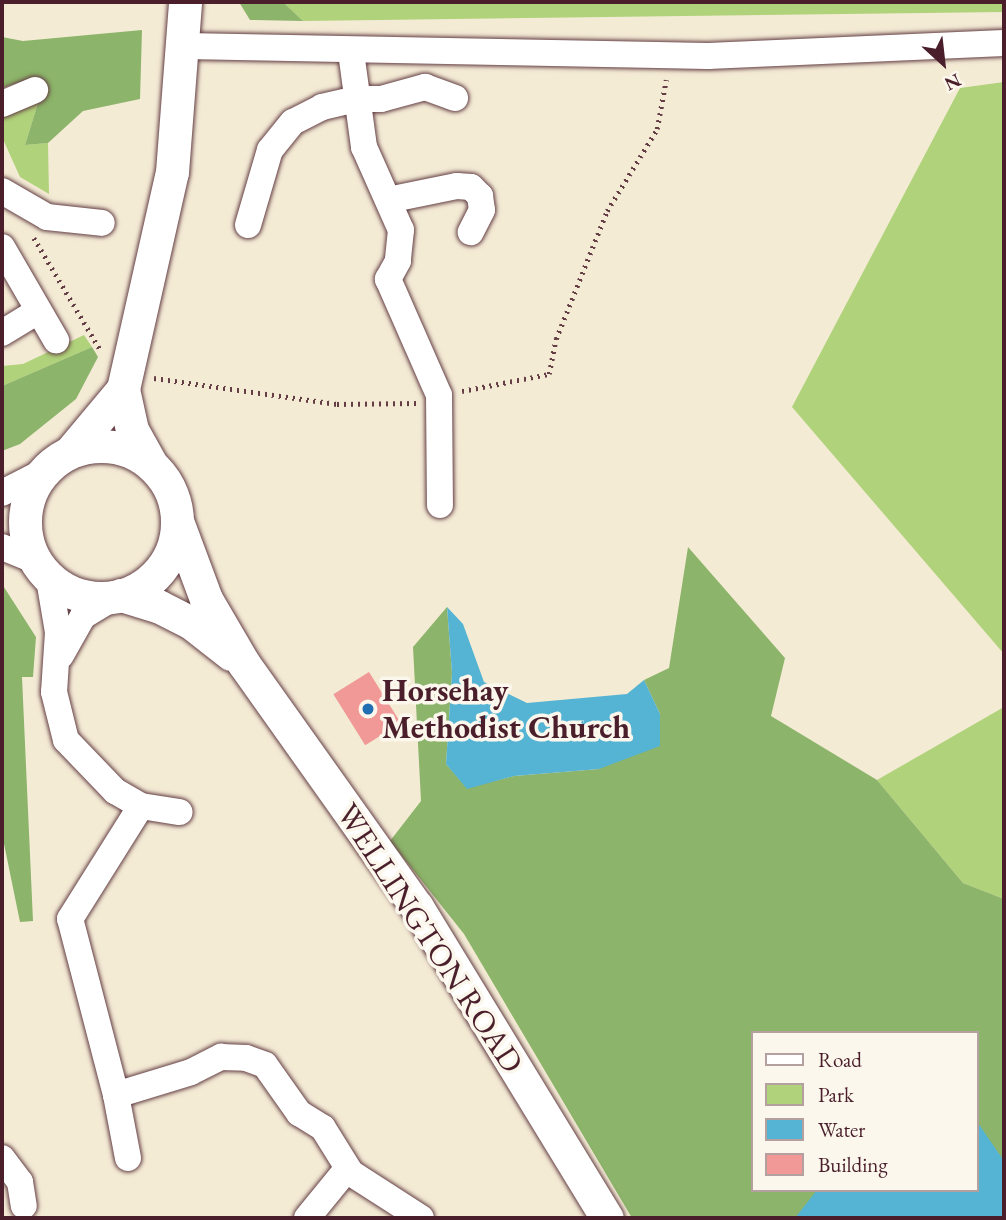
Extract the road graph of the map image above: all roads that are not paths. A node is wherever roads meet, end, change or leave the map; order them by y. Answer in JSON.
{"nodes":[{"id":1,"x":185,"y":2,"type":"edge"},
{"id":2,"x":1004,"y":43,"type":"edge"},
{"id":3,"x":185,"y":46,"type":"junction"},
{"id":4,"x":351,"y":52,"type":"junction"},
{"id":5,"x":35,"y":90,"type":"dead end"},
{"id":6,"x":455,"y":97,"type":"dead end"},
{"id":7,"x":357,"y":99,"type":"junction"},
{"id":8,"x":2,"y":104,"type":"edge"},
{"id":9,"x":2,"y":191,"type":"edge"},
{"id":10,"x":388,"y":200,"type":"junction"},
{"id":11,"x":103,"y":223,"type":"dead end"},
{"id":12,"x":248,"y":225,"type":"dead end"},
{"id":13,"x":471,"y":232,"type":"dead end"},
{"id":14,"x":2,"y":247,"type":"edge"},
{"id":15,"x":37,"y":311,"type":"junction"},
{"id":16,"x":2,"y":333,"type":"edge"},
{"id":17,"x":56,"y":340,"type":"dead end"},
{"id":18,"x":126,"y":377,"type":"junction"},
{"id":19,"x":71,"y":451,"type":"junction"},
{"id":20,"x":151,"y":464,"type":"junction"},
{"id":21,"x":43,"y":472,"type":"junction"},
{"id":22,"x":2,"y":493,"type":"edge"},
{"id":23,"x":440,"y":505,"type":"dead end"},
{"id":24,"x":177,"y":521,"type":"junction"},
{"id":25,"x":2,"y":547,"type":"edge"},
{"id":26,"x":42,"y":569,"type":"junction"},
{"id":27,"x":118,"y":596,"type":"junction"},
{"id":28,"x":57,"y":663,"type":"junction"},
{"id":29,"x":244,"y":664,"type":"junction"},
{"id":30,"x":141,"y":806,"type":"junction"},
{"id":31,"x":180,"y":812,"type":"dead end"},
{"id":32,"x":116,"y":1095,"type":"junction"},
{"id":33,"x":2,"y":1158,"type":"edge"},
{"id":34,"x":128,"y":1158,"type":"dead end"},
{"id":35,"x":348,"y":1169,"type":"junction"},
{"id":36,"x":24,"y":1206,"type":"dead end"},
{"id":37,"x":307,"y":1218,"type":"edge"},
{"id":38,"x":421,"y":1218,"type":"edge"},
{"id":39,"x":607,"y":1218,"type":"edge"}],
"edges":[{"from":1,"to":3,"type":"main road"},
{"from":2,"to":4,"type":"street"},
{"from":3,"to":4,"type":"street"},
{"from":3,"to":18,"type":"main road"},
{"from":4,"to":7,"type":"street"},
{"from":5,"to":8,"type":"street"},
{"from":6,"to":7,"type":"street"},
{"from":7,"to":10,"type":"street"},
{"from":7,"to":12,"type":"street"},
{"from":9,"to":11,"type":"street"},
{"from":10,"to":13,"type":"street"},
{"from":10,"to":23,"type":"street"},
{"from":14,"to":15,"type":"street"},
{"from":15,"to":16,"type":"street"},
{"from":15,"to":17,"type":"street"},
{"from":18,"to":19,"type":"main road"},
{"from":18,"to":20,"type":"main road"},
{"from":19,"to":20,"type":"main road"},
{"from":19,"to":21,"type":"main road"},
{"from":20,"to":24,"type":"main road"},
{"from":21,"to":22,"type":"street"},
{"from":21,"to":26,"type":"main road"},
{"from":24,"to":27,"type":"main road"},
{"from":24,"to":29,"type":"main road","name":"WELLINGTON ROAD"},
{"from":25,"to":26,"type":"street"},
{"from":26,"to":27,"type":"main road"},
{"from":26,"to":28,"type":"street"},
{"from":27,"to":28,"type":"street"},
{"from":27,"to":29,"type":"main road","name":"WELLINGTON ROAD"},
{"from":28,"to":30,"type":"street"},
{"from":29,"to":39,"type":"main road","name":"WELLINGTON ROAD"},
{"from":30,"to":31,"type":"street"},
{"from":30,"to":32,"type":"street"},
{"from":32,"to":34,"type":"street"},
{"from":32,"to":35,"type":"street"},
{"from":33,"to":36,"type":"street"},
{"from":35,"to":37,"type":"street"},
{"from":35,"to":38,"type":"street"}]}
